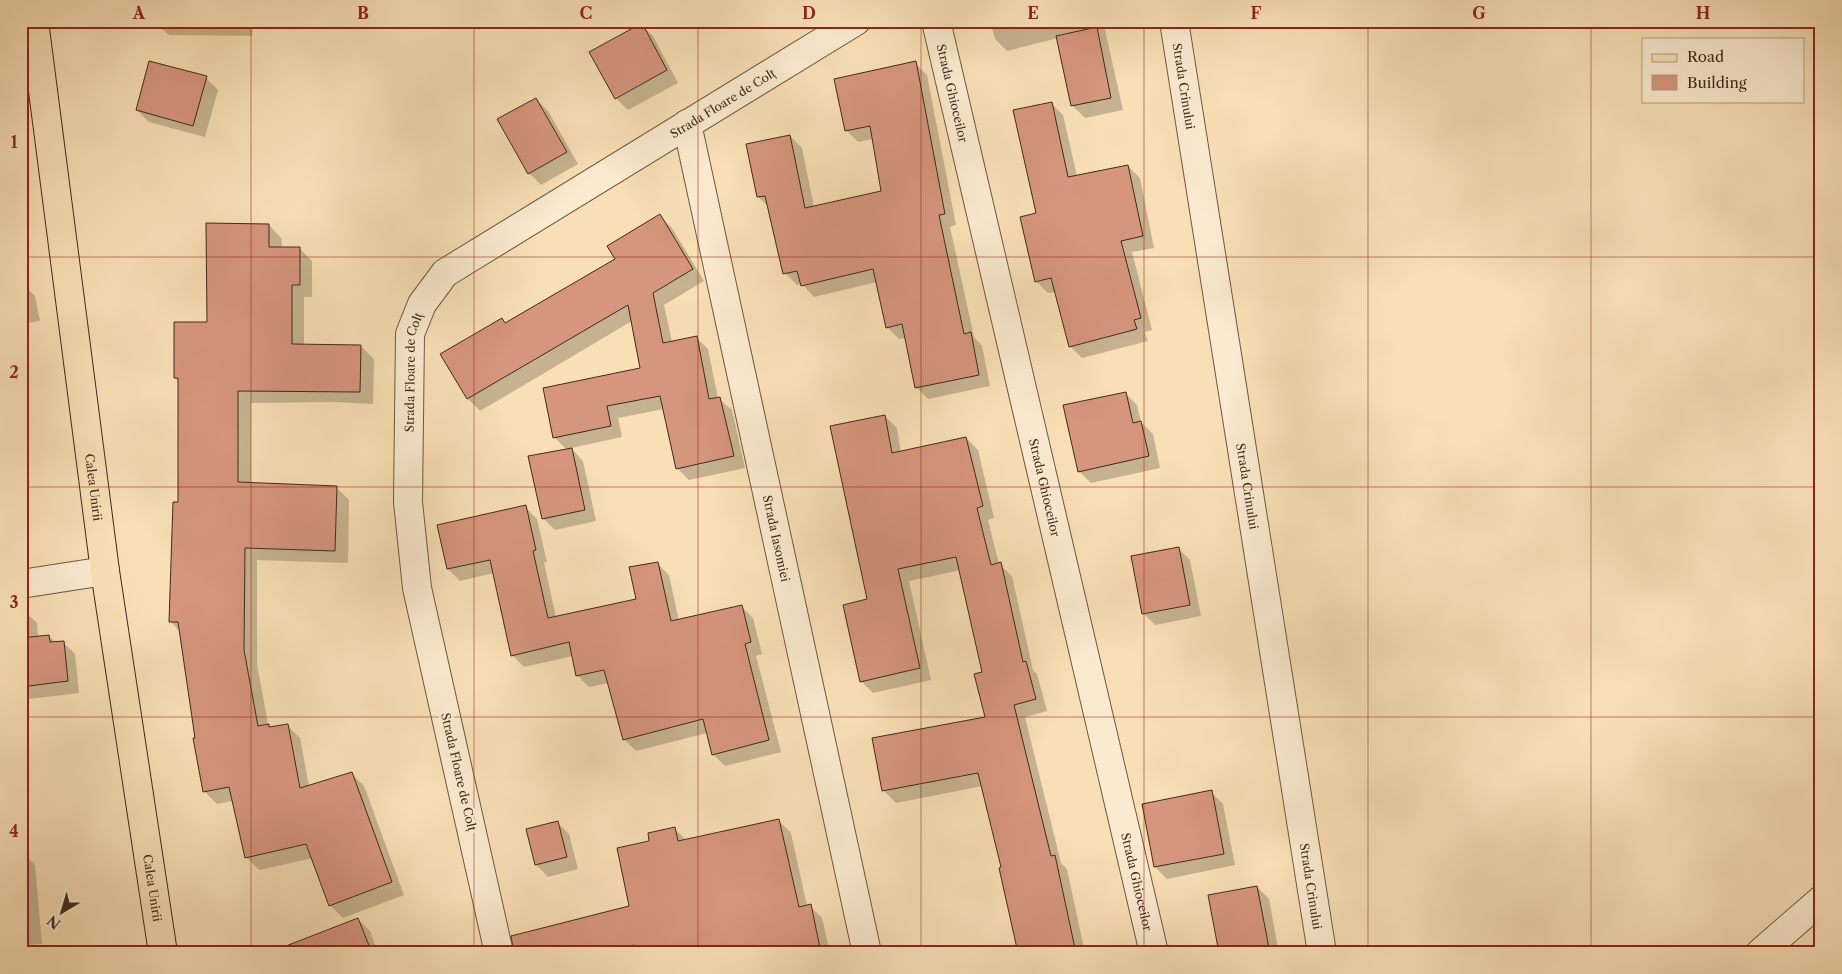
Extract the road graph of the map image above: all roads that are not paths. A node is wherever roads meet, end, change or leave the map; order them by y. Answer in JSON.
{"nodes":[{"id":1,"x":34,"y":21,"type":"edge"},
{"id":2,"x":856,"y":21,"type":"edge"},
{"id":3,"x":936,"y":21,"type":"edge"},
{"id":4,"x":1174,"y":21,"type":"edge"},
{"id":5,"x":686,"y":124,"type":"junction"},
{"id":6,"x":105,"y":571,"type":"junction"},
{"id":7,"x":21,"y":584,"type":"edge"},
{"id":8,"x":1821,"y":900,"type":"edge"},
{"id":9,"x":163,"y":953,"type":"edge"},
{"id":10,"x":499,"y":953,"type":"edge"},
{"id":11,"x":867,"y":953,"type":"edge"},
{"id":12,"x":1154,"y":953,"type":"edge"},
{"id":13,"x":1322,"y":953,"type":"edge"},
{"id":14,"x":1760,"y":953,"type":"edge"}],
"edges":[{"from":1,"to":6,"type":"main road","name":"Calea Unirii"},
{"from":2,"to":5,"type":"street","name":"Strada Floare de Colț"},
{"from":3,"to":12,"type":"street","name":"Strada Ghioceilor"},
{"from":4,"to":13,"type":"street","name":"Strada Crinului"},
{"from":5,"to":10,"type":"street","name":"Strada Floare de Colț"},
{"from":5,"to":11,"type":"street","name":"Strada Iasomiei"},
{"from":6,"to":7,"type":"street"},
{"from":6,"to":9,"type":"main road","name":"Calea Unirii"},
{"from":8,"to":14,"type":"street"}]}
